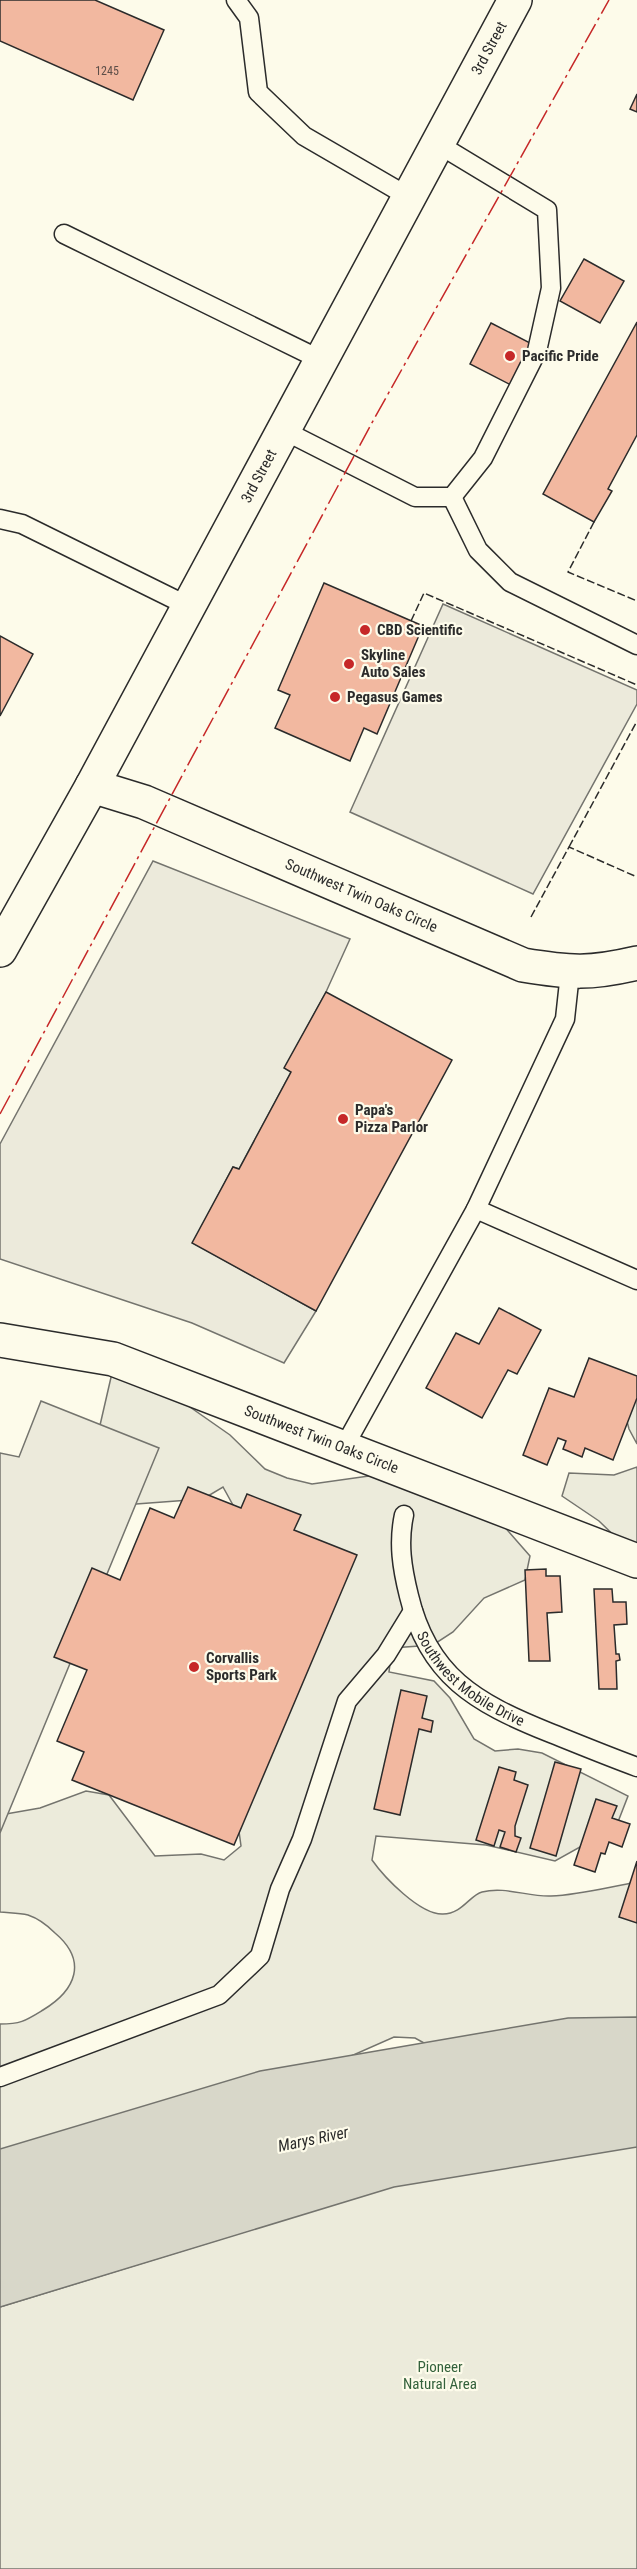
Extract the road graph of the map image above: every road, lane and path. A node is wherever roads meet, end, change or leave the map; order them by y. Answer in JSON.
{"nodes":[{"id":1,"x":237,"y":0,"type":"edge"},
{"id":2,"x":515,"y":0,"type":"edge"},
{"id":3,"x":438,"y":144,"type":"junction"},
{"id":4,"x":409,"y":197,"type":"junction"},
{"id":5,"x":64,"y":234,"type":"dead end"},
{"id":6,"x":321,"y":360,"type":"junction"},
{"id":7,"x":283,"y":430,"type":"junction"},
{"id":8,"x":452,"y":497,"type":"junction"},
{"id":9,"x":0,"y":519,"type":"edge"},
{"id":10,"x":188,"y":606,"type":"junction"},
{"id":11,"x":637,"y":645,"type":"edge"},
{"id":12,"x":92,"y":786,"type":"junction"},
{"id":13,"x":0,"y":950,"type":"edge"},
{"id":14,"x":637,"y":963,"type":"edge"},
{"id":15,"x":570,"y":973,"type":"junction"},
{"id":16,"x":476,"y":1209,"type":"junction"},
{"id":17,"x":637,"y":1280,"type":"edge"},
{"id":18,"x":0,"y":1340,"type":"edge"},
{"id":19,"x":344,"y":1447,"type":"junction"},
{"id":20,"x":404,"y":1515,"type":"dead end"},
{"id":21,"x":637,"y":1561,"type":"edge"},
{"id":22,"x":412,"y":1611,"type":"junction"},
{"id":23,"x":637,"y":1767,"type":"edge"},
{"id":24,"x":0,"y":2077,"type":"edge"}],
"edges":[{"from":1,"to":4,"type":"lane"},
{"from":2,"to":3,"type":"main road","name":"3rd Street"},
{"from":3,"to":4,"type":"main road","name":"3rd Street"},
{"from":3,"to":8,"type":"lane"},
{"from":4,"to":6,"type":"main road","name":"3rd Street"},
{"from":5,"to":6,"type":"lane"},
{"from":6,"to":7,"type":"main road","name":"3rd Street"},
{"from":7,"to":8,"type":"lane"},
{"from":7,"to":10,"type":"main road","name":"3rd Street"},
{"from":8,"to":11,"type":"lane"},
{"from":9,"to":10,"type":"lane"},
{"from":10,"to":12,"type":"main road","name":"3rd Street"},
{"from":12,"to":13,"type":"main road","name":"3rd Street"},
{"from":12,"to":15,"type":"main road","name":"Southwest Twin Oaks Circle"},
{"from":14,"to":15,"type":"main road","name":"Southwest Twin Oaks Circle"},
{"from":15,"to":16,"type":"lane"},
{"from":16,"to":17,"type":"lane"},
{"from":16,"to":19,"type":"lane"},
{"from":18,"to":19,"type":"main road","name":"Southwest Twin Oaks Circle"},
{"from":19,"to":21,"type":"main road","name":"Southwest Twin Oaks Circle"},
{"from":20,"to":22,"type":"lane","name":"Southwest Mobile Drive"},
{"from":22,"to":23,"type":"lane","name":"Southwest Mobile Drive"},
{"from":22,"to":24,"type":"lane"}]}
